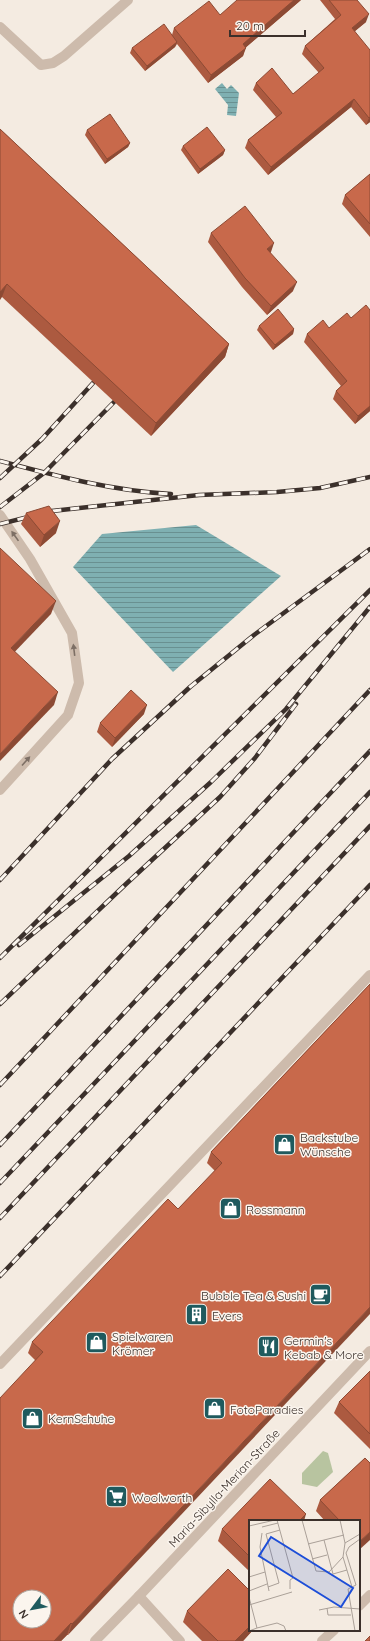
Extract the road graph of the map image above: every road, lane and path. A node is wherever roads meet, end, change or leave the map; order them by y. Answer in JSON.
{"nodes":[{"id":1,"x":128,"y":0,"type":"edge"},
{"id":2,"x":0,"y":27,"type":"edge"},
{"id":3,"x":0,"y":515,"type":"edge"},
{"id":4,"x":0,"y":790,"type":"edge"},
{"id":5,"x":370,"y":974,"type":"edge"},
{"id":6,"x":370,"y":1351,"type":"edge"},
{"id":7,"x":0,"y":1364,"type":"edge"},
{"id":8,"x":370,"y":1595,"type":"edge"},
{"id":9,"x":139,"y":1596,"type":"junction"},
{"id":10,"x":360,"y":1605,"type":"edge"},
{"id":11,"x":333,"y":1631,"type":"edge"},
{"id":12,"x":95,"y":1641,"type":"edge"},
{"id":13,"x":180,"y":1641,"type":"edge"},
{"id":14,"x":322,"y":1641,"type":"edge"}],
"edges":[{"from":1,"to":2,"type":"street"},
{"from":4,"to":3,"type":"street","one_way":true},
{"from":5,"to":7,"type":"street"},
{"from":6,"to":9,"type":"street","name":"Maria-Sibylla-Merian-Straße"},
{"from":8,"to":10,"type":"street"},
{"from":9,"to":12,"type":"street","name":"Maria-Sibylla-Merian-Straße"},
{"from":9,"to":13,"type":"street"},
{"from":11,"to":14,"type":"street"}]}
